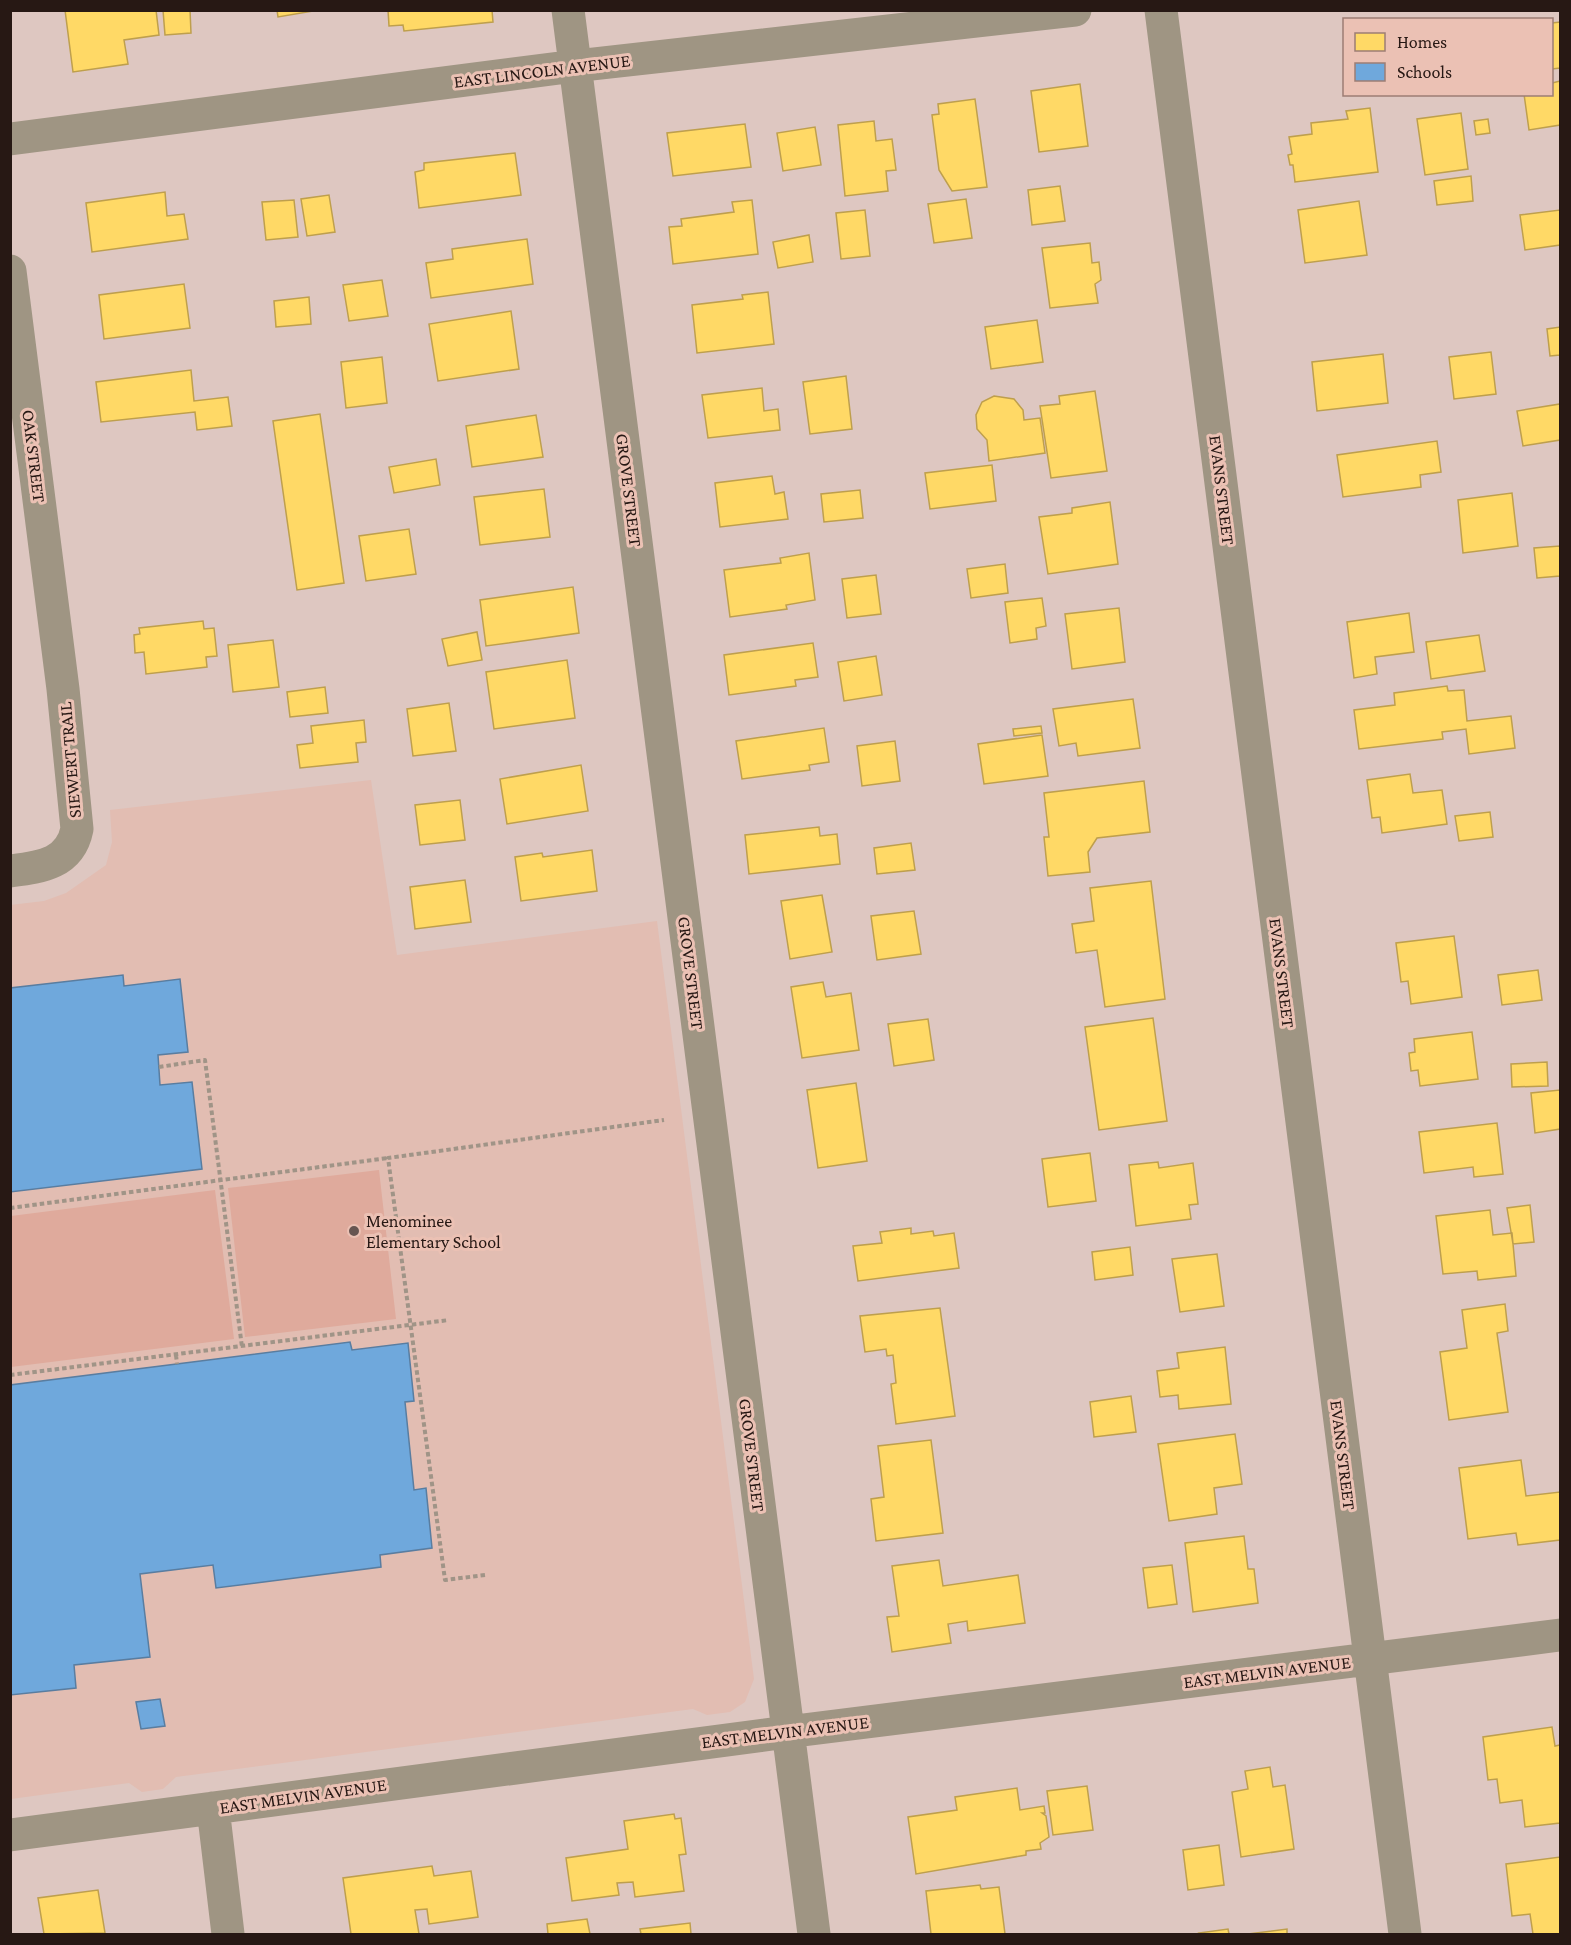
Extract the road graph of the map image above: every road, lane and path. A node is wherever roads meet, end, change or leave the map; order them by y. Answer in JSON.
{"nodes":[{"id":1,"x":568,"y":10,"type":"edge"},
{"id":2,"x":1075,"y":10,"type":"edge"},
{"id":3,"x":1161,"y":10,"type":"edge"},
{"id":4,"x":575,"y":66,"type":"junction"},
{"id":5,"x":10,"y":139,"type":"edge"},
{"id":6,"x":10,"y":271,"type":"edge"},
{"id":7,"x":52,"y":605,"type":"joint"},
{"id":8,"x":16,"y":870,"type":"edge"},
{"id":9,"x":159,"y":1067,"type":"dead end"},
{"id":10,"x":664,"y":1120,"type":"dead end"},
{"id":11,"x":388,"y":1158,"type":"junction"},
{"id":12,"x":221,"y":1180,"type":"junction"},
{"id":13,"x":10,"y":1208,"type":"edge"},
{"id":14,"x":448,"y":1320,"type":"dead end"},
{"id":15,"x":411,"y":1326,"type":"junction"},
{"id":16,"x":242,"y":1347,"type":"junction"},
{"id":17,"x":176,"y":1355,"type":"junction"},
{"id":18,"x":177,"y":1364,"type":"dead end"},
{"id":19,"x":10,"y":1375,"type":"edge"},
{"id":20,"x":485,"y":1575,"type":"dead end"},
{"id":21,"x":1560,"y":1635,"type":"edge"},
{"id":22,"x":1369,"y":1659,"type":"junction"},
{"id":23,"x":787,"y":1732,"type":"junction"},
{"id":24,"x":213,"y":1808,"type":"junction"},
{"id":25,"x":10,"y":1835,"type":"edge"},
{"id":26,"x":228,"y":1935,"type":"edge"},
{"id":27,"x":814,"y":1935,"type":"edge"},
{"id":28,"x":1405,"y":1935,"type":"edge"}],
"edges":[{"from":1,"to":4,"type":"street","name":"GROVE STREET"},
{"from":2,"to":4,"type":"street","name":"EAST LINCOLN AVENUE"},
{"from":3,"to":22,"type":"street","name":"EVANS STREET"},
{"from":4,"to":5,"type":"street","name":"EAST LINCOLN AVENUE"},
{"from":4,"to":23,"type":"street","name":"GROVE STREET"},
{"from":6,"to":7,"type":"street","name":"OAK STREET"},
{"from":7,"to":8,"type":"street","name":"SIEWERT TRAIL"},
{"from":9,"to":12,"type":"path"},
{"from":10,"to":11,"type":"path"},
{"from":11,"to":12,"type":"path"},
{"from":11,"to":15,"type":"path"},
{"from":12,"to":13,"type":"path"},
{"from":12,"to":16,"type":"path"},
{"from":14,"to":15,"type":"path"},
{"from":15,"to":16,"type":"path"},
{"from":15,"to":20,"type":"path"},
{"from":16,"to":17,"type":"path"},
{"from":17,"to":18,"type":"path"},
{"from":17,"to":19,"type":"path"},
{"from":21,"to":22,"type":"street","name":"EAST MELVIN AVENUE"},
{"from":22,"to":23,"type":"street","name":"EAST MELVIN AVENUE"},
{"from":22,"to":28,"type":"street","name":"EVANS STREET"},
{"from":23,"to":24,"type":"street","name":"EAST MELVIN AVENUE"},
{"from":23,"to":27,"type":"street","name":"GROVE STREET"},
{"from":24,"to":25,"type":"street","name":"EAST MELVIN AVENUE"},
{"from":24,"to":26,"type":"street"}]}
